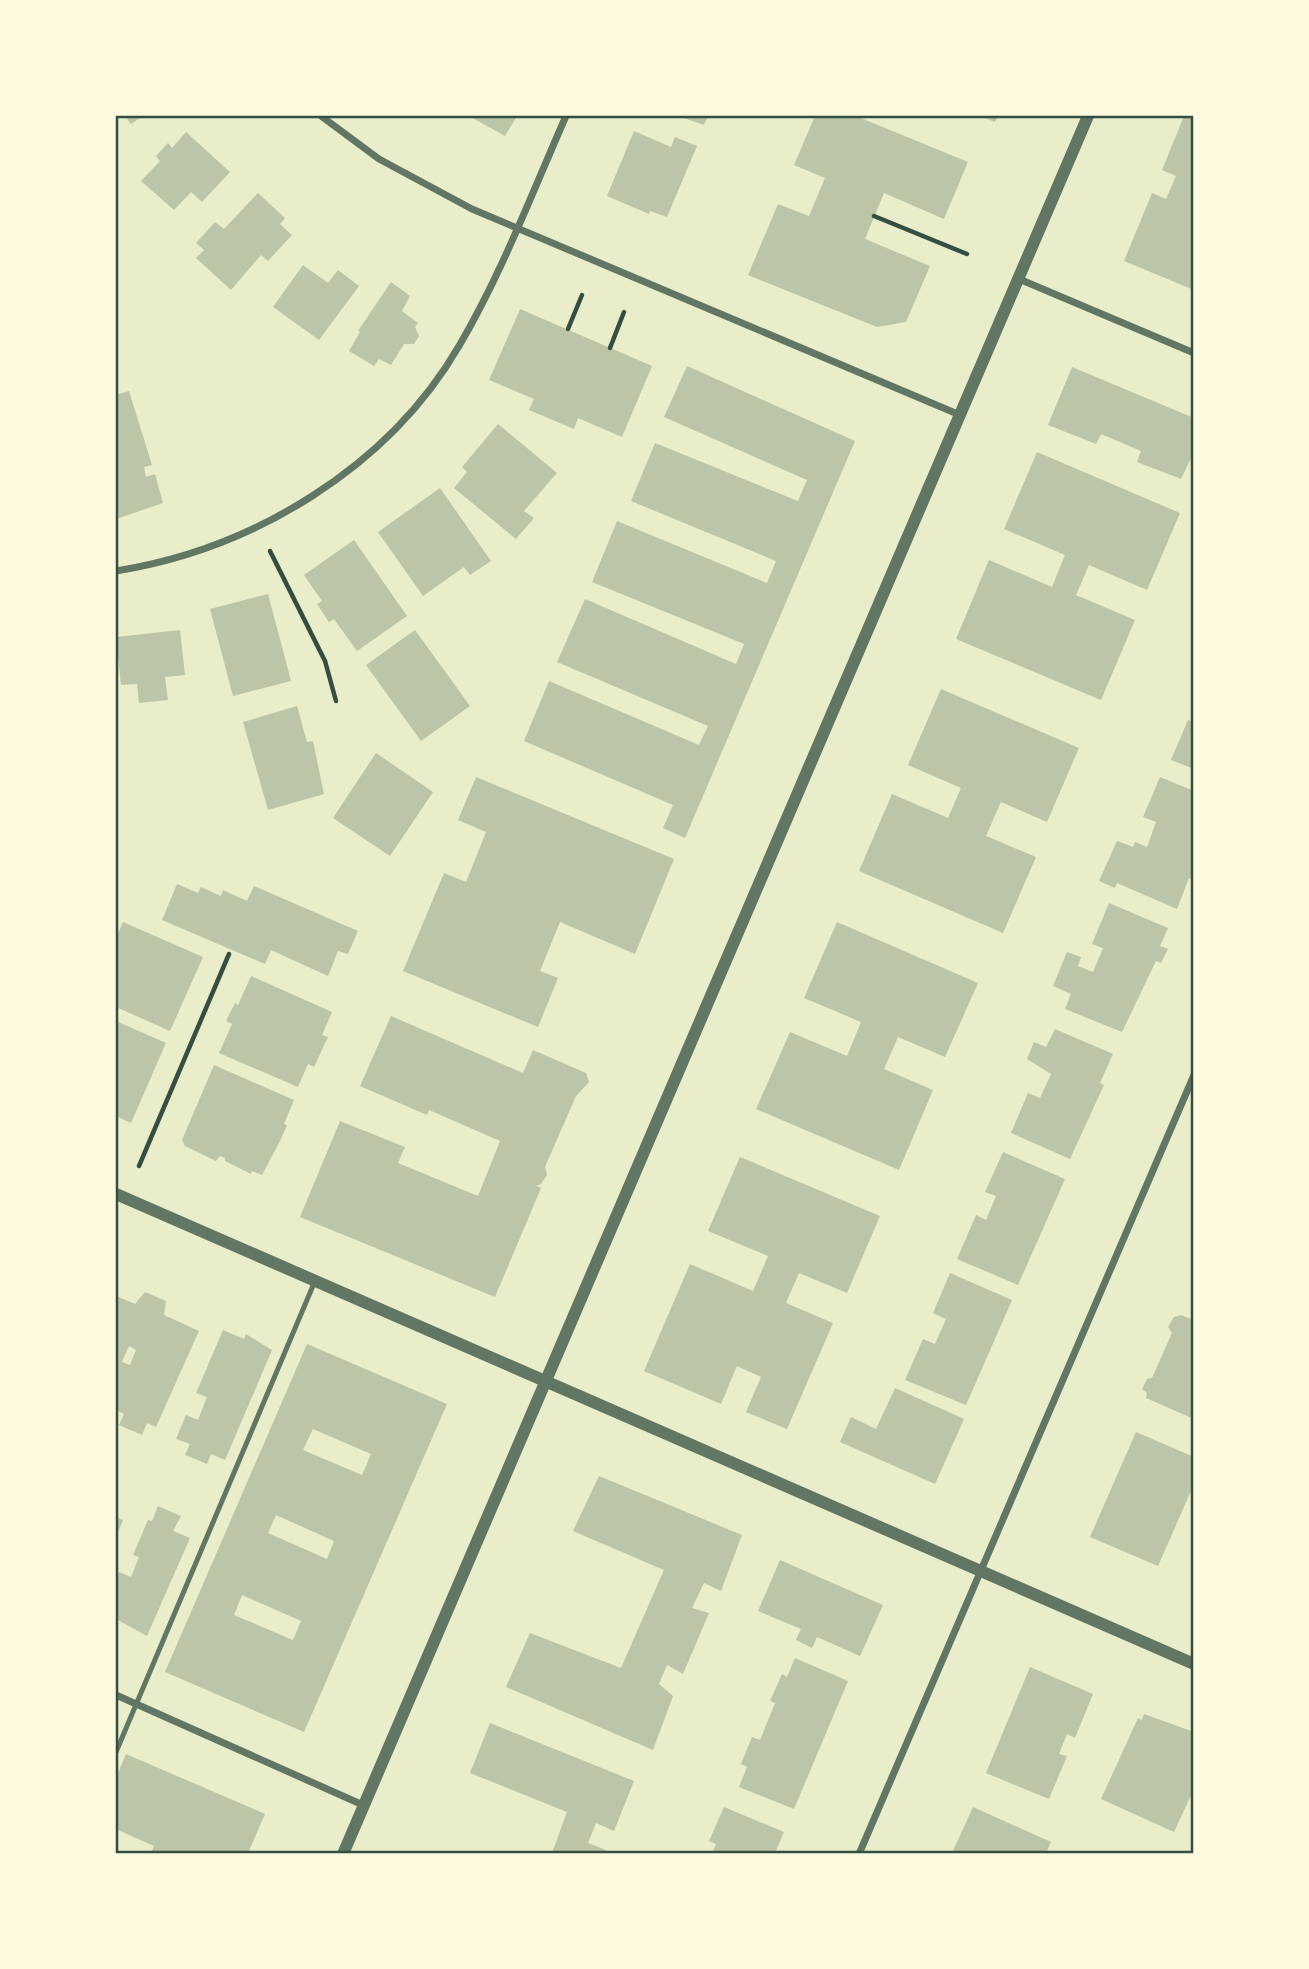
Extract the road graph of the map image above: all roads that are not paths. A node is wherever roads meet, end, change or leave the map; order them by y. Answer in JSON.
{"nodes":[{"id":1,"x":321,"y":116,"type":"edge"},
{"id":2,"x":566,"y":116,"type":"edge"},
{"id":3,"x":1088,"y":116,"type":"edge"},
{"id":4,"x":517,"y":227,"type":"junction"},
{"id":5,"x":1019,"y":279,"type":"junction"},
{"id":6,"x":1194,"y":353,"type":"edge"},
{"id":7,"x":960,"y":415,"type":"junction"},
{"id":8,"x":116,"y":571,"type":"edge"},
{"id":9,"x":1194,"y":1075,"type":"edge"},
{"id":10,"x":116,"y":1194,"type":"edge"},
{"id":11,"x":315,"y":1281,"type":"junction"},
{"id":12,"x":544,"y":1381,"type":"junction"},
{"id":13,"x":980,"y":1572,"type":"junction"},
{"id":14,"x":1194,"y":1664,"type":"edge"},
{"id":15,"x":116,"y":1695,"type":"edge"},
{"id":16,"x":136,"y":1704,"type":"junction"},
{"id":17,"x":116,"y":1752,"type":"edge"},
{"id":18,"x":363,"y":1805,"type":"junction"},
{"id":19,"x":343,"y":1853,"type":"edge"},
{"id":20,"x":859,"y":1853,"type":"edge"}],
"edges":[{"from":1,"to":4,"type":"street"},
{"from":2,"to":4,"type":"street"},
{"from":3,"to":5,"type":"street"},
{"from":4,"to":7,"type":"street"},
{"from":4,"to":8,"type":"street"},
{"from":5,"to":6,"type":"street"},
{"from":5,"to":7,"type":"street"},
{"from":7,"to":12,"type":"street"},
{"from":9,"to":13,"type":"street"},
{"from":10,"to":11,"type":"street"},
{"from":11,"to":12,"type":"street"},
{"from":11,"to":16,"type":"lane"},
{"from":12,"to":13,"type":"street"},
{"from":12,"to":18,"type":"street"},
{"from":13,"to":14,"type":"street"},
{"from":13,"to":20,"type":"street"},
{"from":15,"to":16,"type":"street"},
{"from":16,"to":17,"type":"lane"},
{"from":16,"to":18,"type":"street"},
{"from":18,"to":19,"type":"street"}]}
